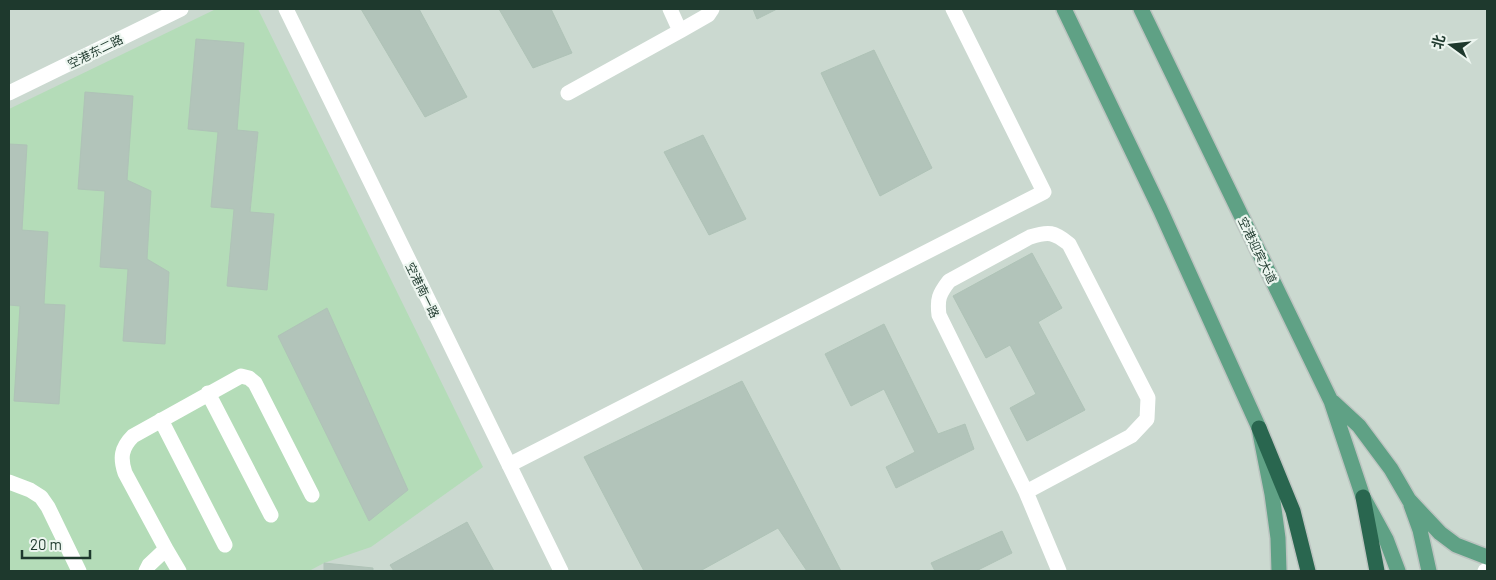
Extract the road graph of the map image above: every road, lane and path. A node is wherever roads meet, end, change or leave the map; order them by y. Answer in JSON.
{"nodes":[{"id":1,"x":180,"y":9,"type":"edge"},
{"id":2,"x":286,"y":9,"type":"edge"},
{"id":3,"x":670,"y":9,"type":"edge"},
{"id":4,"x":712,"y":9,"type":"edge"},
{"id":5,"x":952,"y":9,"type":"edge"},
{"id":6,"x":1064,"y":9,"type":"edge"},
{"id":7,"x":1141,"y":9,"type":"edge"},
{"id":8,"x":680,"y":31,"type":"junction"},
{"id":9,"x":9,"y":93,"type":"edge"},
{"id":10,"x":568,"y":93,"type":"dead end"},
{"id":11,"x":208,"y":393,"type":"junction"},
{"id":12,"x":1331,"y":401,"type":"junction"},
{"id":13,"x":161,"y":420,"type":"junction"},
{"id":14,"x":1259,"y":428,"type":"junction"},
{"id":15,"x":509,"y":466,"type":"junction"},
{"id":16,"x":9,"y":482,"type":"edge"},
{"id":17,"x":1026,"y":492,"type":"junction"},
{"id":18,"x":312,"y":496,"type":"dead end"},
{"id":19,"x":1362,"y":498,"type":"junction"},
{"id":20,"x":1409,"y":500,"type":"junction"},
{"id":21,"x":271,"y":515,"type":"dead end"},
{"id":22,"x":225,"y":545,"type":"dead end"},
{"id":23,"x":166,"y":549,"type":"junction"},
{"id":24,"x":1487,"y":557,"type":"edge"},
{"id":25,"x":78,"y":571,"type":"edge"},
{"id":26,"x":146,"y":571,"type":"edge"},
{"id":27,"x":179,"y":571,"type":"edge"},
{"id":28,"x":561,"y":571,"type":"edge"},
{"id":29,"x":1059,"y":571,"type":"edge"},
{"id":30,"x":1278,"y":571,"type":"edge"},
{"id":31,"x":1308,"y":571,"type":"edge"},
{"id":32,"x":1377,"y":571,"type":"edge"},
{"id":33,"x":1398,"y":571,"type":"edge"},
{"id":34,"x":1429,"y":571,"type":"edge"}],
"edges":[{"from":1,"to":9,"type":"street","name":"空港东二路"},
{"from":2,"to":15,"type":"street","name":"空港南一路"},
{"from":3,"to":8,"type":"street"},
{"from":4,"to":8,"type":"street"},
{"from":5,"to":15,"type":"street"},
{"from":6,"to":14,"type":"main road"},
{"from":7,"to":12,"type":"main road","name":"空港迎宾大道"},
{"from":8,"to":10,"type":"street"},
{"from":11,"to":13,"type":"street"},
{"from":11,"to":18,"type":"street"},
{"from":11,"to":21,"type":"street"},
{"from":12,"to":19,"type":"main road","name":"空港迎宾大道"},
{"from":12,"to":20,"type":"main road"},
{"from":13,"to":22,"type":"street"},
{"from":13,"to":23,"type":"street"},
{"from":14,"to":30,"type":"main road"},
{"from":14,"to":31,"type":"highway"},
{"from":15,"to":28,"type":"street","name":"空港南一路"},
{"from":16,"to":25,"type":"street"},
{"from":17,"to":17,"type":"street"},
{"from":17,"to":29,"type":"street"},
{"from":19,"to":32,"type":"highway"},
{"from":19,"to":33,"type":"main road","name":"空港迎宾大道"},
{"from":20,"to":24,"type":"main road"},
{"from":20,"to":34,"type":"main road"},
{"from":23,"to":26,"type":"street"},
{"from":23,"to":27,"type":"street"}]}
